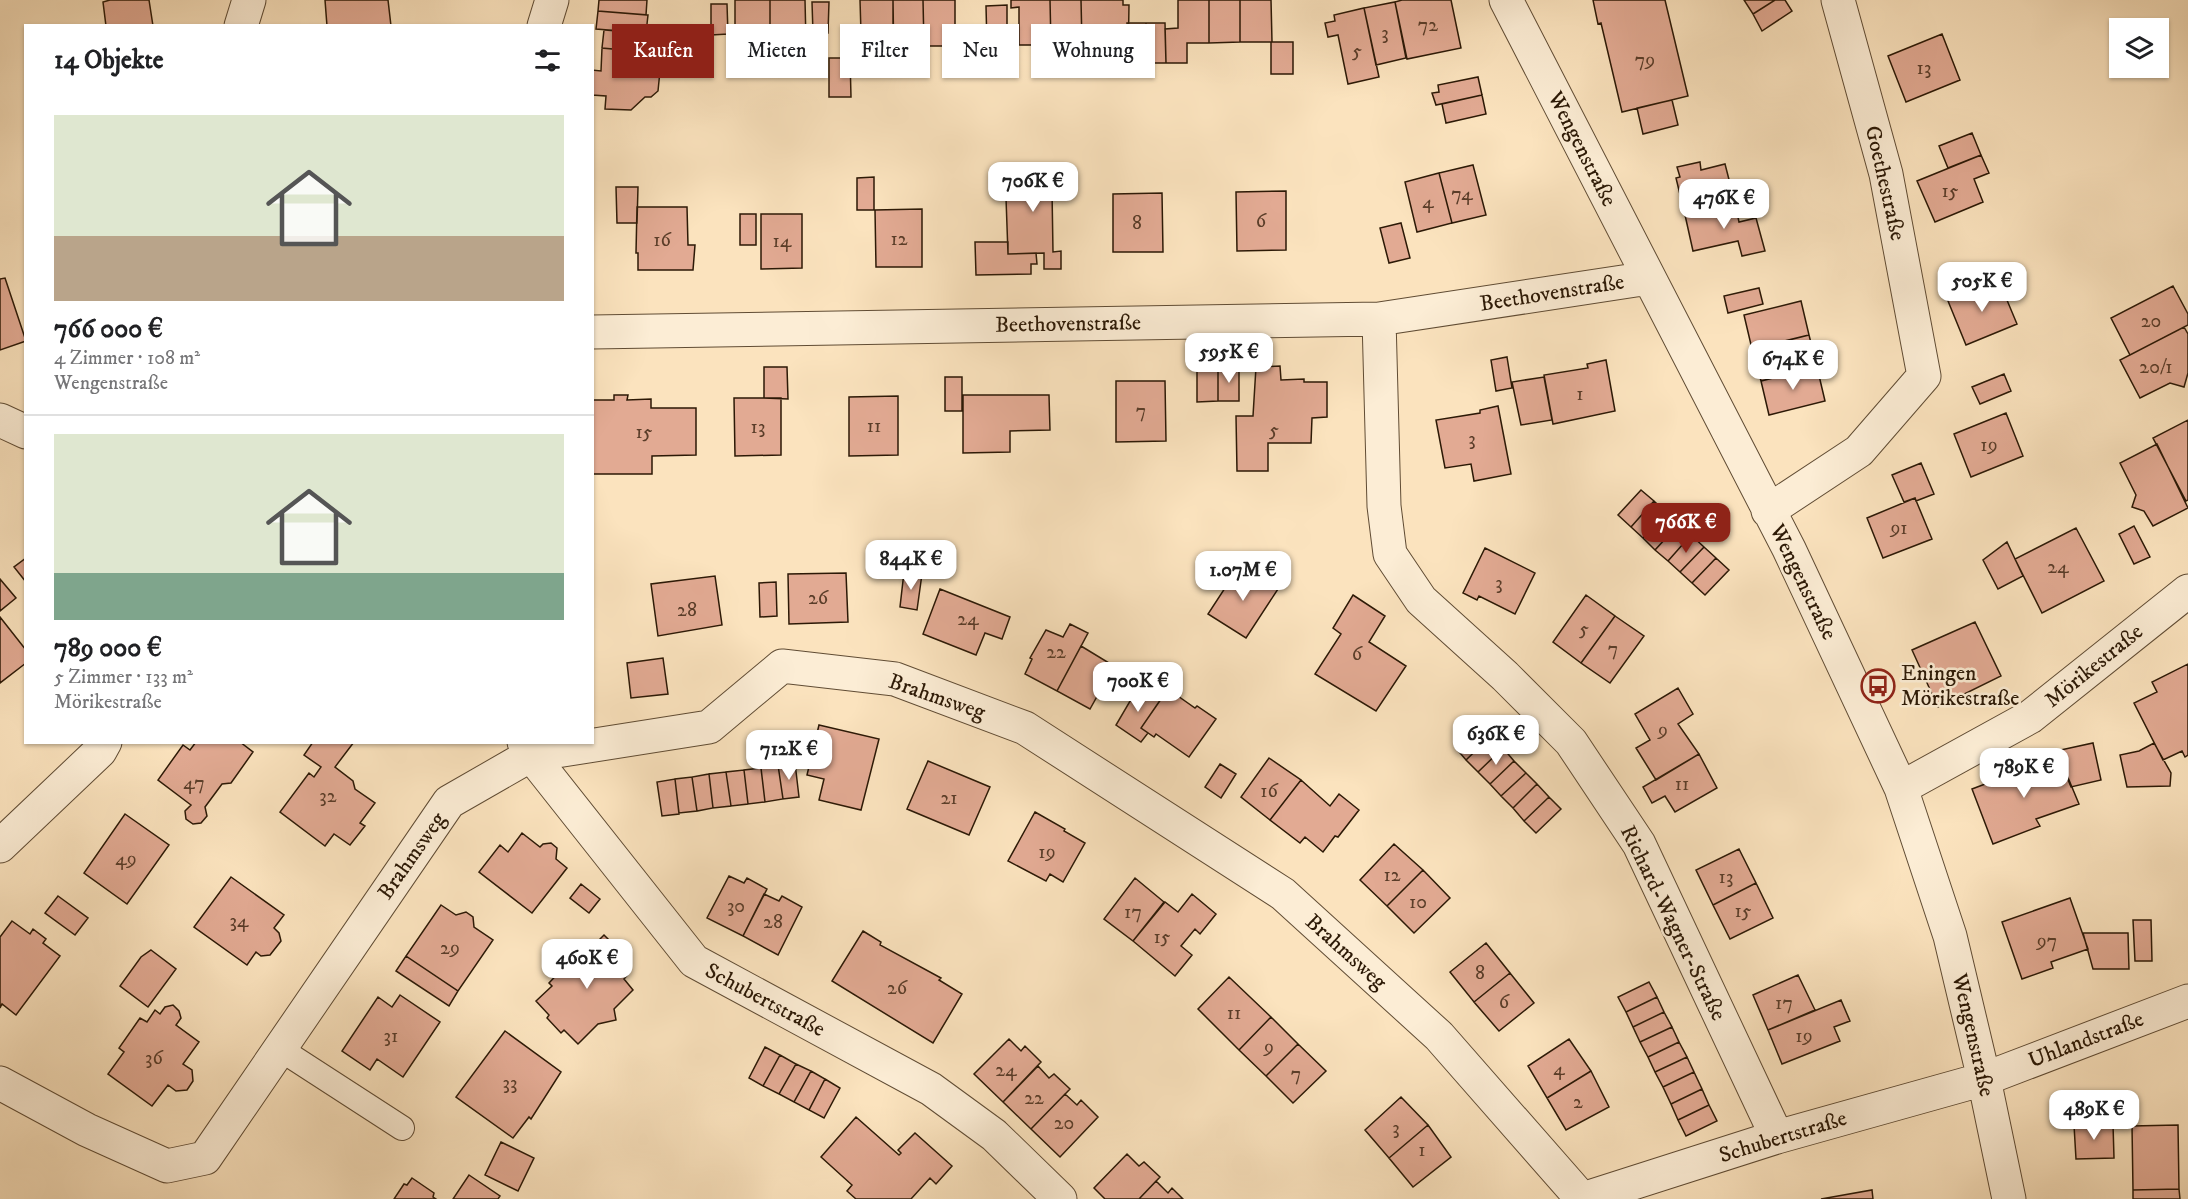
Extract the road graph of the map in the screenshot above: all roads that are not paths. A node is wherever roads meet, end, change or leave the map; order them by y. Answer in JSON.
{"nodes":[{"id":1,"x":249,"y":0,"type":"edge"},
{"id":2,"x":552,"y":0,"type":"edge"},
{"id":3,"x":1506,"y":0,"type":"edge"},
{"id":4,"x":1838,"y":0,"type":"edge"},
{"id":5,"x":242,"y":24,"type":"edge"},
{"id":6,"x":545,"y":24,"type":"edge"},
{"id":7,"x":1649,"y":278,"type":"junction"},
{"id":8,"x":1379,"y":319,"type":"junction"},
{"id":9,"x":594,"y":332,"type":"edge"},
{"id":10,"x":0,"y":420,"type":"edge"},
{"id":11,"x":24,"y":431,"type":"edge"},
{"id":12,"x":1768,"y":511,"type":"junction"},
{"id":13,"x":2188,"y":591,"type":"edge"},
{"id":14,"x":594,"y":741,"type":"edge"},
{"id":15,"x":104,"y":744,"type":"edge"},
{"id":16,"x":567,"y":744,"type":"edge"},
{"id":17,"x":527,"y":749,"type":"edge"},
{"id":18,"x":1900,"y":788,"type":"junction"},
{"id":19,"x":0,"y":846,"type":"edge"},
{"id":20,"x":2188,"y":1001,"type":"edge"},
{"id":21,"x":279,"y":1049,"type":"junction"},
{"id":22,"x":1984,"y":1079,"type":"junction"},
{"id":23,"x":0,"y":1083,"type":"edge"},
{"id":24,"x":402,"y":1128,"type":"dead end"},
{"id":25,"x":1777,"y":1137,"type":"junction"},
{"id":26,"x":1060,"y":1199,"type":"edge"},
{"id":27,"x":1583,"y":1199,"type":"edge"},
{"id":28,"x":2009,"y":1199,"type":"edge"}],
"edges":[{"from":1,"to":5,"type":"street"},
{"from":2,"to":6,"type":"street"},
{"from":3,"to":7,"type":"street","name":"Wengenstraße"},
{"from":4,"to":12,"type":"street","name":"Goethestraße"},
{"from":7,"to":8,"type":"street","name":"Beethovenstraße"},
{"from":7,"to":12,"type":"street","name":"Wengenstraße"},
{"from":8,"to":9,"type":"street","name":"Beethovenstraße"},
{"from":8,"to":25,"type":"street","name":"Richard-Wagner-Straße"},
{"from":10,"to":11,"type":"street"},
{"from":12,"to":18,"type":"street","name":"Wengenstraße"},
{"from":13,"to":18,"type":"street","name":"Mörikestraße"},
{"from":14,"to":27,"type":"street","name":"Brahmsweg"},
{"from":15,"to":19,"type":"street"},
{"from":16,"to":17,"type":"street","name":"Brahmsweg"},
{"from":17,"to":21,"type":"street","name":"Brahmsweg"},
{"from":17,"to":26,"type":"street","name":"Schubertstraße"},
{"from":18,"to":22,"type":"street","name":"Wengenstraße"},
{"from":20,"to":22,"type":"street","name":"Uhlandstraße"},
{"from":21,"to":23,"type":"street","name":"Brahmsweg"},
{"from":21,"to":24,"type":"lane"},
{"from":22,"to":25,"type":"street","name":"Schubertstraße"},
{"from":22,"to":28,"type":"street","name":"Wengenstraße"},
{"from":25,"to":27,"type":"street","name":"Schubertstraße"}]}
